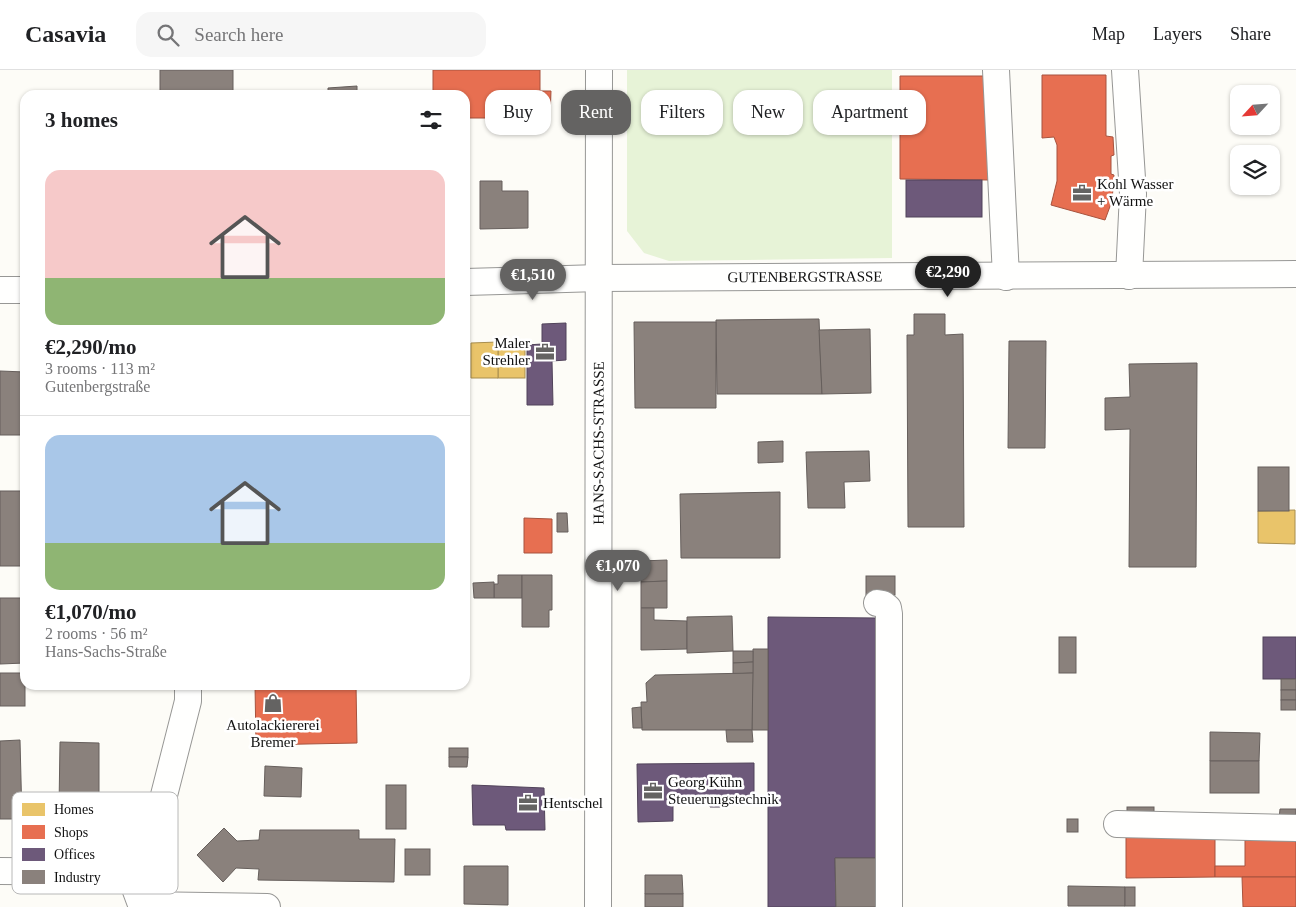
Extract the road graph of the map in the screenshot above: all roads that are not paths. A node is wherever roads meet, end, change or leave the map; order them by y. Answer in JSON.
{"nodes":[{"id":1,"x":599,"y":70,"type":"edge"},
{"id":2,"x":996,"y":70,"type":"edge"},
{"id":3,"x":1125,"y":70,"type":"edge"},
{"id":4,"x":1296,"y":274,"type":"edge"},
{"id":5,"x":1129,"y":276,"type":"junction"},
{"id":6,"x":1006,"y":277,"type":"junction"},
{"id":7,"x":599,"y":278,"type":"junction"},
{"id":8,"x":470,"y":282,"type":"edge"},
{"id":9,"x":0,"y":290,"type":"edge"},
{"id":10,"x":20,"y":290,"type":"edge"},
{"id":11,"x":876,"y":603,"type":"dead end"},
{"id":12,"x":188,"y":690,"type":"edge"},
{"id":13,"x":165,"y":792,"type":"edge"},
{"id":14,"x":1117,"y":824,"type":"dead end"},
{"id":15,"x":1296,"y":828,"type":"edge"},
{"id":16,"x":137,"y":894,"type":"edge"},
{"id":17,"x":142,"y":906,"type":"edge"},
{"id":18,"x":267,"y":907,"type":"edge"},
{"id":19,"x":598,"y":907,"type":"edge"},
{"id":20,"x":889,"y":907,"type":"edge"}],
"edges":[{"from":1,"to":7,"type":"street","name":"HANS-SACHS-STRASSE"},
{"from":2,"to":6,"type":"street"},
{"from":3,"to":5,"type":"street"},
{"from":4,"to":5,"type":"street","name":"GUTENBERGSTRASSE"},
{"from":5,"to":6,"type":"street","name":"GUTENBERGSTRASSE"},
{"from":6,"to":7,"type":"street","name":"GUTENBERGSTRASSE"},
{"from":7,"to":8,"type":"street","name":"GUTENBERGSTRASSE"},
{"from":7,"to":19,"type":"street","name":"HANS-SACHS-STRASSE"},
{"from":9,"to":10,"type":"street"},
{"from":11,"to":20,"type":"street"},
{"from":12,"to":13,"type":"street"},
{"from":14,"to":15,"type":"street"},
{"from":16,"to":17,"type":"street"},
{"from":17,"to":18,"type":"street"}]}
